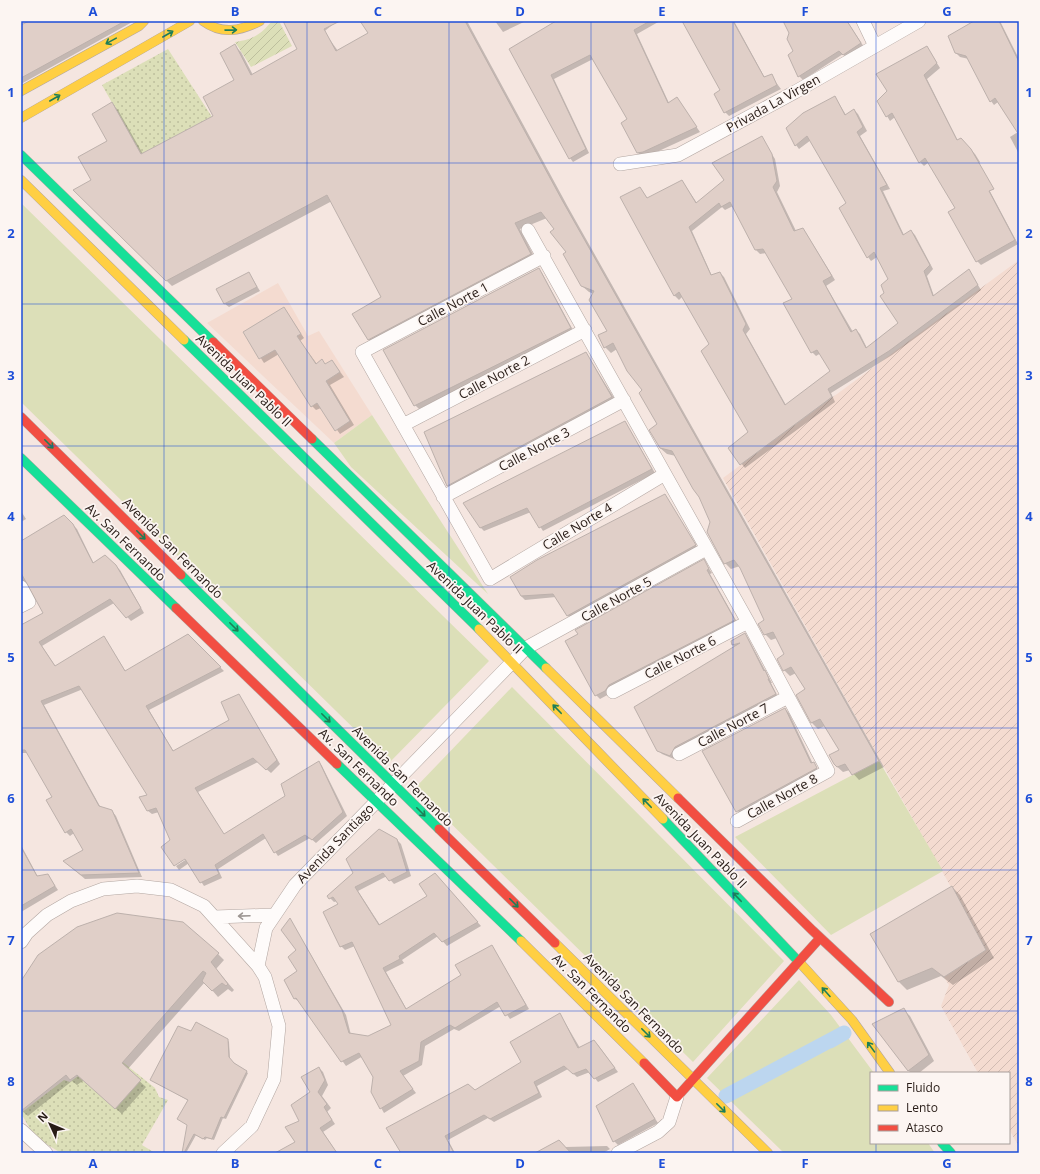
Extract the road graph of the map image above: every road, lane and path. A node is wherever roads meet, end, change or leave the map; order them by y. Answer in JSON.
{"nodes":[{"id":1,"x":144,"y":21,"type":"edge"},
{"id":2,"x":190,"y":21,"type":"edge"},
{"id":3,"x":203,"y":21,"type":"edge"},
{"id":4,"x":260,"y":21,"type":"edge"},
{"id":5,"x":863,"y":21,"type":"edge"},
{"id":6,"x":919,"y":21,"type":"edge"},
{"id":7,"x":876,"y":46,"type":"junction"},
{"id":8,"x":21,"y":91,"type":"edge"},
{"id":9,"x":21,"y":118,"type":"edge"},
{"id":10,"x":21,"y":155,"type":"edge"},
{"id":11,"x":620,"y":164,"type":"dead end"},
{"id":12,"x":21,"y":180,"type":"edge"},
{"id":13,"x":528,"y":230,"type":"dead end"},
{"id":14,"x":544,"y":256,"type":"junction"},
{"id":15,"x":585,"y":330,"type":"junction"},
{"id":16,"x":624,"y":400,"type":"junction"},
{"id":17,"x":21,"y":417,"type":"edge"},
{"id":18,"x":404,"y":425,"type":"junction"},
{"id":19,"x":21,"y":458,"type":"edge"},
{"id":20,"x":665,"y":474,"type":"junction"},
{"id":21,"x":443,"y":497,"type":"junction"},
{"id":22,"x":706,"y":549,"type":"junction"},
{"id":23,"x":21,"y":587,"type":"edge"},
{"id":24,"x":21,"y":606,"type":"edge"},
{"id":25,"x":748,"y":622,"type":"junction"},
{"id":26,"x":526,"y":648,"type":"junction"},
{"id":27,"x":513,"y":662,"type":"junction"},
{"id":28,"x":614,"y":692,"type":"dead end"},
{"id":29,"x":788,"y":697,"type":"junction"},
{"id":30,"x":679,"y":754,"type":"dead end"},
{"id":31,"x":393,"y":784,"type":"junction"},
{"id":32,"x":376,"y":801,"type":"junction"},
{"id":33,"x":737,"y":821,"type":"dead end"},
{"id":34,"x":273,"y":915,"type":"junction"},
{"id":35,"x":215,"y":917,"type":"junction"},
{"id":36,"x":23,"y":937,"type":"edge"},
{"id":37,"x":820,"y":938,"type":"junction"},
{"id":38,"x":799,"y":962,"type":"junction"},
{"id":39,"x":258,"y":966,"type":"junction"},
{"id":40,"x":889,"y":1002,"type":"dead end"},
{"id":41,"x":889,"y":1072,"type":"edge"},
{"id":42,"x":694,"y":1080,"type":"junction"},
{"id":43,"x":677,"y":1097,"type":"junction"},
{"id":44,"x":21,"y":1130,"type":"edge"},
{"id":45,"x":943,"y":1144,"type":"edge"},
{"id":46,"x":46,"y":1153,"type":"edge"},
{"id":47,"x":223,"y":1153,"type":"edge"},
{"id":48,"x":618,"y":1153,"type":"edge"},
{"id":49,"x":768,"y":1153,"type":"edge"},
{"id":50,"x":951,"y":1153,"type":"edge"}],
"edges":[{"from":1,"to":8,"type":"street","one_way":true},
{"from":9,"to":2,"type":"street","one_way":true},
{"from":3,"to":4,"type":"street","one_way":true},
{"from":5,"to":7,"type":"street"},
{"from":6,"to":7,"type":"street","name":"Privada La Virgen"},
{"from":7,"to":11,"type":"street","name":"Privada La Virgen"},
{"from":10,"to":26,"type":"street"},
{"from":12,"to":27,"type":"street","name":"Avenida Juan Pablo II"},
{"from":13,"to":14,"type":"street"},
{"from":14,"to":15,"type":"street"},
{"from":14,"to":18,"type":"street","name":"Calle Norte 1"},
{"from":15,"to":16,"type":"street"},
{"from":15,"to":18,"type":"street","name":"Calle Norte 2"},
{"from":16,"to":20,"type":"street"},
{"from":16,"to":21,"type":"street","name":"Calle Norte 3"},
{"from":17,"to":31,"type":"street","name":"Avenida San Fernando","one_way":true},
{"from":18,"to":21,"type":"street"},
{"from":19,"to":32,"type":"street","name":"Av. San Fernando"},
{"from":20,"to":21,"type":"street","name":"Calle Norte 4"},
{"from":20,"to":22,"type":"street"},
{"from":22,"to":25,"type":"street"},
{"from":22,"to":26,"type":"street","name":"Calle Norte 5"},
{"from":23,"to":24,"type":"street"},
{"from":25,"to":28,"type":"street","name":"Calle Norte 6"},
{"from":25,"to":29,"type":"street"},
{"from":26,"to":27,"type":"street","name":"Avenida Santiago"},
{"from":26,"to":37,"type":"street"},
{"from":27,"to":31,"type":"street","name":"Avenida Santiago"},
{"from":38,"to":27,"type":"street","name":"Avenida Juan Pablo II","one_way":true},
{"from":29,"to":30,"type":"street","name":"Calle Norte 7"},
{"from":29,"to":33,"type":"street","name":"Calle Norte 8"},
{"from":31,"to":32,"type":"street","name":"Avenida Santiago"},
{"from":31,"to":42,"type":"street","name":"Avenida San Fernando","one_way":true},
{"from":32,"to":34,"type":"street","name":"Avenida Santiago"},
{"from":32,"to":43,"type":"street","name":"Av. San Fernando"},
{"from":34,"to":35,"type":"street","one_way":true},
{"from":34,"to":39,"type":"street","name":"Avenida Santiago"},
{"from":35,"to":36,"type":"street"},
{"from":35,"to":39,"type":"street"},
{"from":37,"to":38,"type":"street"},
{"from":37,"to":40,"type":"street"},
{"from":41,"to":38,"type":"street","name":"Avenida Juan Pablo II","one_way":true},
{"from":38,"to":42,"type":"street"},
{"from":39,"to":47,"type":"street"},
{"from":42,"to":43,"type":"street"},
{"from":42,"to":49,"type":"street","name":"Avenida San Fernando","one_way":true},
{"from":43,"to":48,"type":"street"},
{"from":44,"to":46,"type":"street"},
{"from":45,"to":50,"type":"street"}]}
